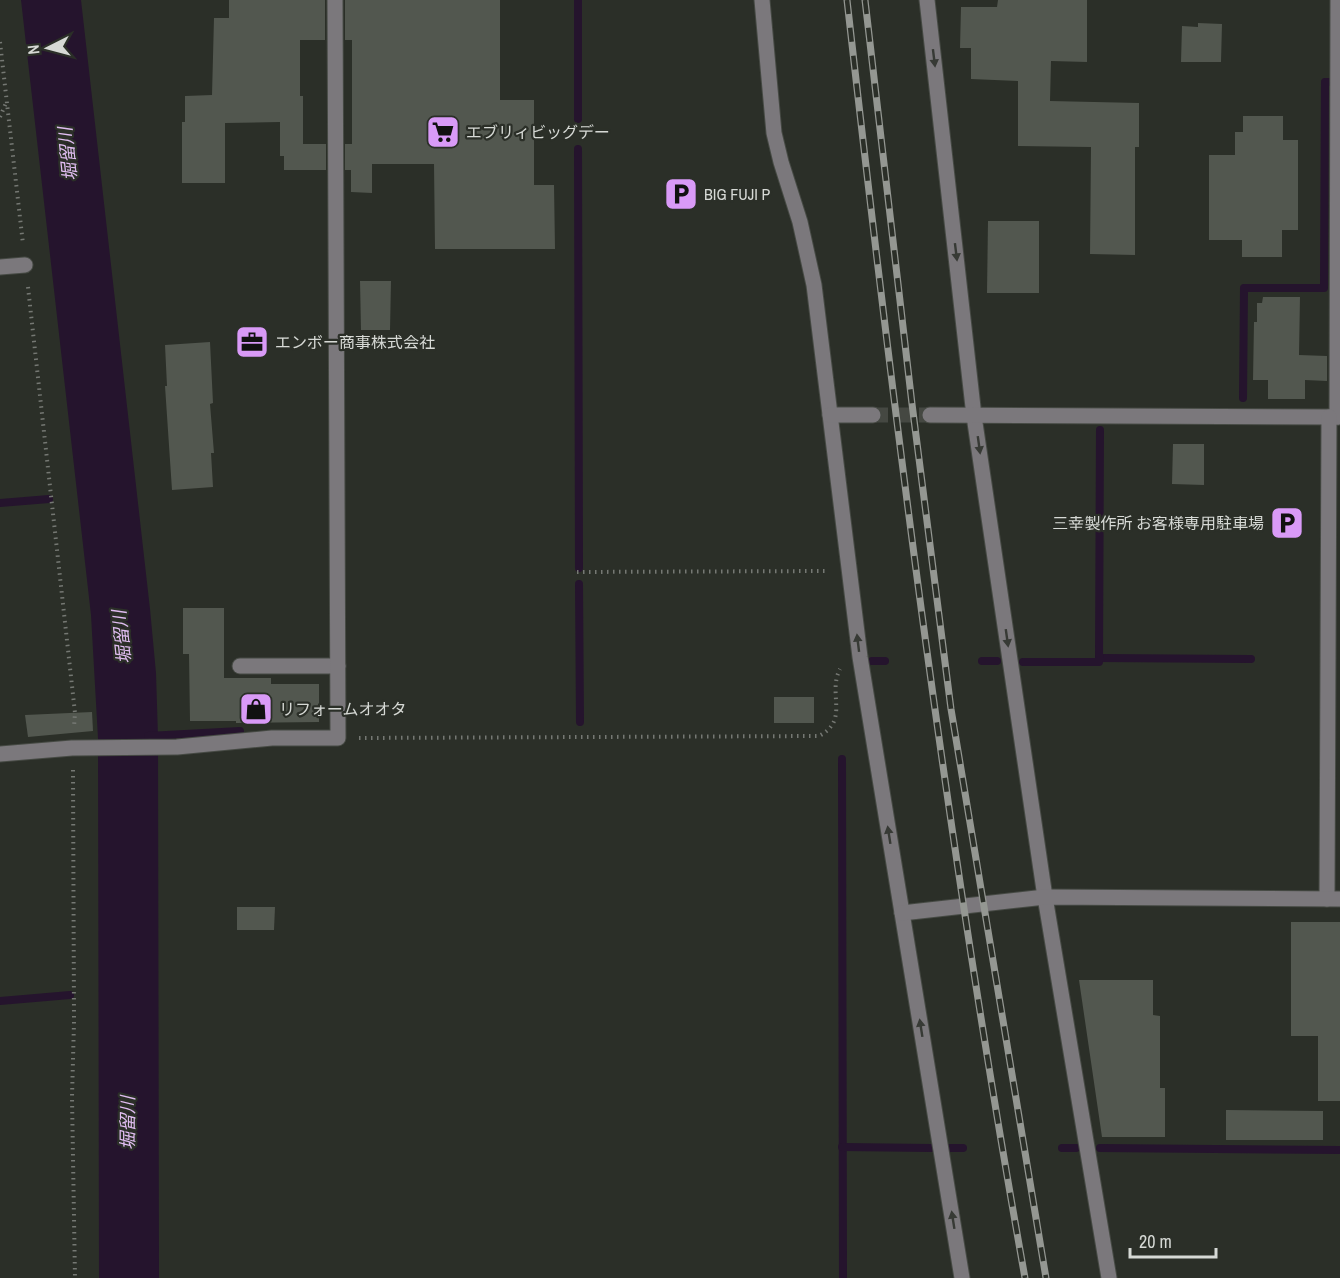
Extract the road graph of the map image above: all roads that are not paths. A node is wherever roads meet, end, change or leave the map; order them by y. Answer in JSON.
{"nodes":[{"id":1,"x":335,"y":0,"type":"edge"},
{"id":2,"x":762,"y":0,"type":"edge"},
{"id":3,"x":927,"y":0,"type":"edge"},
{"id":4,"x":1338,"y":0,"type":"edge"},
{"id":5,"x":25,"y":265,"type":"road end"},
{"id":6,"x":0,"y":267,"type":"edge"},
{"id":7,"x":830,"y":415,"type":"junction"},
{"id":8,"x":873,"y":415,"type":"tunnel mouth"},
{"id":9,"x":930,"y":415,"type":"tunnel mouth"},
{"id":10,"x":974,"y":416,"type":"junction"},
{"id":11,"x":1335,"y":417,"type":"edge"},
{"id":12,"x":240,"y":666,"type":"dead end"},
{"id":13,"x":338,"y":666,"type":"junction"},
{"id":14,"x":0,"y":754,"type":"edge"},
{"id":15,"x":1045,"y":897,"type":"junction"},
{"id":16,"x":1333,"y":899,"type":"edge"},
{"id":17,"x":902,"y":913,"type":"junction"},
{"id":18,"x":962,"y":1278,"type":"edge"},
{"id":19,"x":1110,"y":1278,"type":"edge"}],
"edges":[{"from":1,"to":13,"type":"street"},
{"from":2,"to":7,"type":"street"},
{"from":3,"to":10,"type":"street","one_way":true},
{"from":4,"to":11,"type":"street"},
{"from":5,"to":6,"type":"street"},
{"from":7,"to":8,"type":"street"},
{"from":17,"to":7,"type":"street","one_way":true},
{"from":9,"to":10,"type":"street"},
{"from":10,"to":11,"type":"street"},
{"from":10,"to":15,"type":"street","one_way":true},
{"from":11,"to":16,"type":"street"},
{"from":12,"to":13,"type":"street"},
{"from":13,"to":14,"type":"street"},
{"from":15,"to":16,"type":"street"},
{"from":15,"to":17,"type":"street"},
{"from":15,"to":19,"type":"street"},
{"from":18,"to":17,"type":"street","one_way":true}]}
